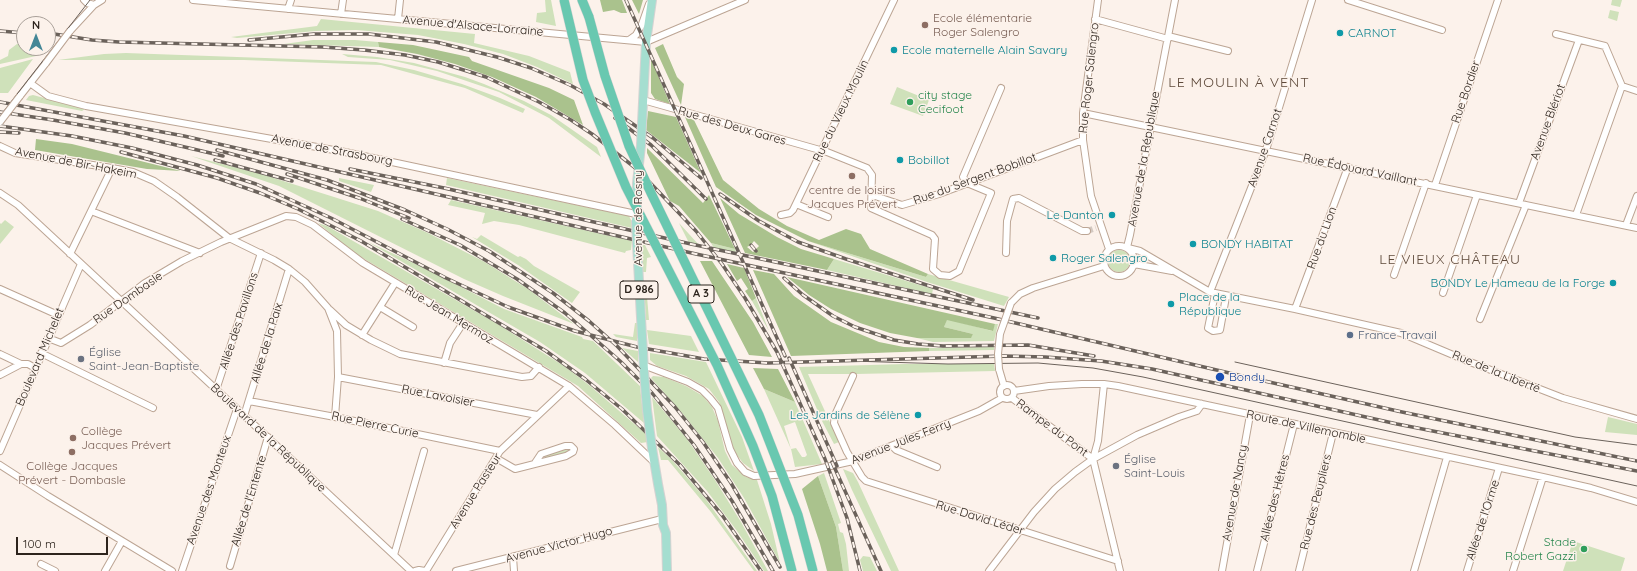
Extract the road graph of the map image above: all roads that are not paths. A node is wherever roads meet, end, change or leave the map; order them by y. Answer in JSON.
{"nodes":[{"id":1,"x":102,"y":0,"type":"edge"},
{"id":2,"x":194,"y":0,"type":"edge"},
{"id":3,"x":292,"y":0,"type":"edge"},
{"id":4,"x":343,"y":0,"type":"edge"},
{"id":5,"x":400,"y":0,"type":"edge"},
{"id":6,"x":564,"y":0,"type":"edge"},
{"id":7,"x":582,"y":0,"type":"edge"},
{"id":8,"x":589,"y":0,"type":"edge"},
{"id":9,"x":651,"y":0,"type":"edge"},
{"id":10,"x":744,"y":0,"type":"edge"},
{"id":11,"x":894,"y":0,"type":"edge"},
{"id":12,"x":1098,"y":0,"type":"edge"},
{"id":13,"x":1175,"y":0,"type":"edge"},
{"id":14,"x":1312,"y":0,"type":"edge"},
{"id":15,"x":1348,"y":0,"type":"edge"},
{"id":16,"x":1498,"y":0,"type":"edge"},
{"id":17,"x":85,"y":1,"type":"edge"},
{"id":18,"x":94,"y":4,"type":"junction"},
{"id":19,"x":288,"y":9,"type":"junction"},
{"id":20,"x":341,"y":14,"type":"junction"},
{"id":21,"x":83,"y":16,"type":"junction"},
{"id":22,"x":589,"y":16,"type":"junction"},
{"id":23,"x":398,"y":19,"type":"junction"},
{"id":24,"x":1095,"y":19,"type":"junction"},
{"id":25,"x":1442,"y":30,"type":"dead end"},
{"id":26,"x":1556,"y":34,"type":"dead end"},
{"id":27,"x":1168,"y":37,"type":"junction"},
{"id":28,"x":629,"y":40,"type":"junction"},
{"id":29,"x":1579,"y":40,"type":"junction"},
{"id":30,"x":646,"y":42,"type":"junction"},
{"id":31,"x":1228,"y":51,"type":"dead end"},
{"id":32,"x":30,"y":83,"type":"junction"},
{"id":33,"x":1622,"y":86,"type":"junction"},
{"id":34,"x":1002,"y":88,"type":"dead end"},
{"id":35,"x":1637,"y":91,"type":"edge"},
{"id":36,"x":644,"y":100,"type":"junction"},
{"id":37,"x":1083,"y":113,"type":"junction"},
{"id":38,"x":0,"y":122,"type":"edge"},
{"id":39,"x":1150,"y":126,"type":"junction"},
{"id":40,"x":1083,"y":140,"type":"junction"},
{"id":41,"x":0,"y":146,"type":"edge"},
{"id":42,"x":1266,"y":150,"type":"junction"},
{"id":43,"x":822,"y":151,"type":"junction"},
{"id":44,"x":1348,"y":167,"type":"junction"},
{"id":45,"x":112,"y":168,"type":"junction"},
{"id":46,"x":967,"y":183,"type":"junction"},
{"id":47,"x":1426,"y":183,"type":"junction"},
{"id":48,"x":1435,"y":185,"type":"junction"},
{"id":49,"x":0,"y":193,"type":"edge"},
{"id":50,"x":873,"y":193,"type":"junction"},
{"id":51,"x":1477,"y":195,"type":"junction"},
{"id":52,"x":1637,"y":196,"type":"edge"},
{"id":53,"x":1519,"y":203,"type":"junction"},
{"id":54,"x":796,"y":204,"type":"junction"},
{"id":55,"x":1526,"y":205,"type":"junction"},
{"id":56,"x":91,"y":211,"type":"junction"},
{"id":57,"x":781,"y":215,"type":"dead end"},
{"id":58,"x":1576,"y":215,"type":"junction"},
{"id":59,"x":636,"y":217,"type":"junction"},
{"id":60,"x":828,"y":217,"type":"dead end"},
{"id":61,"x":1626,"y":225,"type":"junction"},
{"id":62,"x":1637,"y":228,"type":"edge"},
{"id":63,"x":1087,"y":231,"type":"tunnel mouth"},
{"id":64,"x":229,"y":238,"type":"junction"},
{"id":65,"x":1127,"y":248,"type":"junction"},
{"id":66,"x":1109,"y":249,"type":"junction"},
{"id":67,"x":200,"y":253,"type":"junction"},
{"id":68,"x":261,"y":253,"type":"junction"},
{"id":69,"x":1006,"y":253,"type":"dead end"},
{"id":70,"x":70,"y":254,"type":"junction"},
{"id":71,"x":81,"y":264,"type":"junction"},
{"id":72,"x":1134,"y":264,"type":"junction"},
{"id":73,"x":1104,"y":266,"type":"junction"},
{"id":74,"x":289,"y":269,"type":"junction"},
{"id":75,"x":1174,"y":271,"type":"junction"},
{"id":76,"x":1394,"y":275,"type":"dead end"},
{"id":77,"x":395,"y":283,"type":"junction"},
{"id":78,"x":0,"y":289,"type":"edge"},
{"id":79,"x":1212,"y":293,"type":"junction"},
{"id":80,"x":1443,"y":293,"type":"dead end"},
{"id":81,"x":1226,"y":296,"type":"junction"},
{"id":82,"x":121,"y":301,"type":"junction"},
{"id":83,"x":380,"y":307,"type":"junction"},
{"id":84,"x":328,"y":308,"type":"junction"},
{"id":85,"x":1295,"y":309,"type":"junction"},
{"id":86,"x":58,"y":315,"type":"junction"},
{"id":87,"x":1480,"y":319,"type":"dead end"},
{"id":88,"x":463,"y":323,"type":"junction"},
{"id":89,"x":346,"y":325,"type":"junction"},
{"id":90,"x":413,"y":327,"type":"dead end"},
{"id":91,"x":337,"y":331,"type":"junction"},
{"id":92,"x":362,"y":335,"type":"junction"},
{"id":93,"x":48,"y":338,"type":"junction"},
{"id":94,"x":41,"y":353,"type":"junction"},
{"id":95,"x":0,"y":354,"type":"edge"},
{"id":96,"x":444,"y":363,"type":"junction"},
{"id":97,"x":20,"y":364,"type":"junction"},
{"id":98,"x":539,"y":367,"type":"junction"},
{"id":99,"x":35,"y":368,"type":"junction"},
{"id":100,"x":644,"y":368,"type":"junction"},
{"id":101,"x":0,"y":375,"type":"edge"},
{"id":102,"x":854,"y":376,"type":"dead end"},
{"id":103,"x":338,"y":377,"type":"junction"},
{"id":104,"x":1104,"y":384,"type":"junction"},
{"id":105,"x":569,"y":386,"type":"junction"},
{"id":106,"x":1004,"y":386,"type":"junction"},
{"id":107,"x":216,"y":390,"type":"junction"},
{"id":108,"x":1014,"y":390,"type":"junction"},
{"id":109,"x":1002,"y":398,"type":"junction"},
{"id":110,"x":1012,"y":398,"type":"junction"},
{"id":111,"x":249,"y":401,"type":"junction"},
{"id":112,"x":1202,"y":404,"type":"junction"},
{"id":113,"x":153,"y":408,"type":"dead end"},
{"id":114,"x":237,"y":409,"type":"junction"},
{"id":115,"x":1250,"y":414,"type":"junction"},
{"id":116,"x":537,"y":415,"type":"junction"},
{"id":117,"x":244,"y":416,"type":"junction"},
{"id":118,"x":335,"y":417,"type":"junction"},
{"id":119,"x":1637,"y":419,"type":"edge"},
{"id":120,"x":1294,"y":424,"type":"junction"},
{"id":121,"x":1333,"y":433,"type":"junction"},
{"id":122,"x":268,"y":437,"type":"junction"},
{"id":123,"x":892,"y":446,"type":"junction"},
{"id":124,"x":0,"y":450,"type":"edge"},
{"id":125,"x":424,"y":451,"type":"dead end"},
{"id":126,"x":500,"y":451,"type":"junction"},
{"id":127,"x":1447,"y":457,"type":"junction"},
{"id":128,"x":496,"y":458,"type":"junction"},
{"id":129,"x":1093,"y":459,"type":"junction"},
{"id":130,"x":853,"y":461,"type":"junction"},
{"id":131,"x":654,"y":462,"type":"junction"},
{"id":132,"x":535,"y":464,"type":"junction"},
{"id":133,"x":0,"y":465,"type":"edge"},
{"id":134,"x":937,"y":467,"type":"dead end"},
{"id":135,"x":1500,"y":468,"type":"junction"},
{"id":136,"x":1543,"y":477,"type":"junction"},
{"id":137,"x":1596,"y":490,"type":"junction"},
{"id":138,"x":1637,"y":498,"type":"edge"},
{"id":139,"x":1637,"y":502,"type":"edge"},
{"id":140,"x":662,"y":519,"type":"junction"},
{"id":141,"x":1020,"y":530,"type":"junction"},
{"id":142,"x":122,"y":541,"type":"junction"},
{"id":143,"x":394,"y":555,"type":"junction"},
{"id":144,"x":513,"y":557,"type":"junction"},
{"id":145,"x":1118,"y":561,"type":"junction"},
{"id":146,"x":41,"y":564,"type":"dead end"},
{"id":147,"x":230,"y":566,"type":"dead end"},
{"id":148,"x":55,"y":571,"type":"edge"},
{"id":149,"x":105,"y":571,"type":"edge"},
{"id":150,"x":172,"y":571,"type":"edge"},
{"id":151,"x":182,"y":571,"type":"edge"},
{"id":152,"x":411,"y":571,"type":"edge"},
{"id":153,"x":415,"y":571,"type":"edge"},
{"id":154,"x":426,"y":571,"type":"edge"},
{"id":155,"x":456,"y":571,"type":"edge"},
{"id":156,"x":514,"y":571,"type":"edge"},
{"id":157,"x":667,"y":571,"type":"edge"},
{"id":158,"x":792,"y":571,"type":"edge"},
{"id":159,"x":813,"y":571,"type":"edge"},
{"id":160,"x":989,"y":571,"type":"edge"},
{"id":161,"x":1120,"y":571,"type":"edge"},
{"id":162,"x":1222,"y":571,"type":"edge"},
{"id":163,"x":1257,"y":571,"type":"edge"},
{"id":164,"x":1299,"y":571,"type":"edge"},
{"id":165,"x":1414,"y":571,"type":"edge"},
{"id":166,"x":1467,"y":571,"type":"edge"},
{"id":167,"x":1513,"y":571,"type":"edge"}],
"edges":[{"from":1,"to":18,"type":"street"},
{"from":2,"to":19,"type":"street","name":"Avenue d'Alsace-Lorraine"},
{"from":3,"to":19,"type":"street"},
{"from":4,"to":20,"type":"street"},
{"from":5,"to":23,"type":"street"},
{"from":6,"to":158,"type":"highway","number":"A 3","bridge":true},
{"from":7,"to":22,"type":"highway","number":"A 3"},
{"from":8,"to":22,"type":"highway"},
{"from":9,"to":28,"type":"street"},
{"from":9,"to":30,"type":"main road","name":"Avenue de Rosny","number":"D 986"},
{"from":10,"to":30,"type":"street","name":"Avenue d'Alsace-Lorraine"},
{"from":11,"to":43,"type":"street","name":"Rue du Vieux Moulin"},
{"from":12,"to":24,"type":"street","name":"Rue Roger Salengro"},
{"from":13,"to":27,"type":"street","name":"Avenue de la République"},
{"from":14,"to":42,"type":"street","name":"Avenue Carnot"},
{"from":15,"to":25,"type":"street"},
{"from":16,"to":48,"type":"street","name":"Rue Bordier"},
{"from":17,"to":18,"type":"street"},
{"from":17,"to":21,"type":"street"},
{"from":18,"to":21,"type":"street"},
{"from":19,"to":20,"type":"street","name":"Avenue d'Alsace-Lorraine"},
{"from":20,"to":23,"type":"street","name":"Avenue d'Alsace-Lorraine"},
{"from":21,"to":32,"type":"street","bridge":true},
{"from":22,"to":159,"type":"highway","number":"A 3","bridge":true},
{"from":23,"to":28,"type":"street","name":"Avenue d'Alsace-Lorraine"},
{"from":24,"to":27,"type":"street"},
{"from":24,"to":37,"type":"street","name":"Rue Roger Salengro"},
{"from":26,"to":29,"type":"street"},
{"from":27,"to":31,"type":"street"},
{"from":27,"to":39,"type":"street","name":"Avenue de la République"},
{"from":28,"to":30,"type":"street","name":"Avenue d'Alsace-Lorraine"},
{"from":29,"to":33,"type":"street"},
{"from":29,"to":53,"type":"street","name":"Avenue Blériot"},
{"from":30,"to":36,"type":"main road","name":"Avenue de Rosny","number":"D 986"},
{"from":32,"to":38,"type":"street","bridge":true},
{"from":32,"to":59,"type":"street","name":"Avenue de Strasbourg"},
{"from":33,"to":35,"type":"street"},
{"from":33,"to":58,"type":"street"},
{"from":34,"to":46,"type":"street"},
{"from":36,"to":43,"type":"street","name":"Rue des Deux Gares"},
{"from":36,"to":59,"type":"main road","name":"Avenue de Rosny","number":"D 986","bridge":true},
{"from":37,"to":39,"type":"street","name":"Rue Édouard Vaillant"},
{"from":37,"to":40,"type":"street","name":"Rue Roger Salengro"},
{"from":39,"to":42,"type":"street","name":"Rue Édouard Vaillant"},
{"from":39,"to":65,"type":"street","name":"Avenue de la République"},
{"from":40,"to":46,"type":"street","name":"Rue du Sergent Bobillot"},
{"from":40,"to":66,"type":"street","name":"Rue Roger Salengro"},
{"from":41,"to":45,"type":"street","name":"Avenue de Bir-Hakeim"},
{"from":42,"to":44,"type":"street","name":"Rue Édouard Vaillant"},
{"from":42,"to":79,"type":"street","name":"Avenue Carnot"},
{"from":43,"to":50,"type":"street"},
{"from":43,"to":54,"type":"street","name":"Rue du Vieux Moulin"},
{"from":44,"to":47,"type":"street","name":"Rue Édouard Vaillant"},
{"from":44,"to":85,"type":"street","name":"Rue du Lion"},
{"from":45,"to":56,"type":"street"},
{"from":45,"to":64,"type":"street","name":"Avenue de Bir-Hakeim"},
{"from":46,"to":50,"type":"street","name":"Rue du Sergent Bobillot"},
{"from":46,"to":50,"type":"street"},
{"from":47,"to":48,"type":"street","name":"Rue Édouard Vaillant"},
{"from":47,"to":76,"type":"street"},
{"from":48,"to":51,"type":"street","name":"Rue Édouard Vaillant"},
{"from":49,"to":70,"type":"street","name":"Boulevard de la République"},
{"from":51,"to":53,"type":"street","name":"Rue Édouard Vaillant"},
{"from":51,"to":80,"type":"street"},
{"from":52,"to":61,"type":"street"},
{"from":53,"to":55,"type":"street","name":"Rue Édouard Vaillant"},
{"from":54,"to":57,"type":"street","name":"Rue du Vieux Moulin"},
{"from":54,"to":60,"type":"street"},
{"from":55,"to":58,"type":"street","name":"Rue Édouard Vaillant"},
{"from":55,"to":87,"type":"street"},
{"from":56,"to":67,"type":"street"},
{"from":56,"to":70,"type":"street"},
{"from":58,"to":61,"type":"street","name":"Rue Édouard Vaillant"},
{"from":59,"to":100,"type":"main road","name":"Avenue de Rosny","number":"D 986","bridge":true},
{"from":61,"to":62,"type":"street","name":"Rue Édouard Vaillant"},
{"from":63,"to":69,"type":"street"},
{"from":64,"to":67,"type":"street","name":"Rue Dombasle"},
{"from":64,"to":68,"type":"street","name":"Avenue de Bir-Hakeim"},
{"from":64,"to":77,"type":"street","name":"Rue Jean Mermoz"},
{"from":65,"to":66,"type":"street"},
{"from":65,"to":72,"type":"street"},
{"from":65,"to":75,"type":"street","name":"Rue de la Liberté"},
{"from":66,"to":73,"type":"street"},
{"from":67,"to":82,"type":"street","name":"Rue Dombasle"},
{"from":68,"to":74,"type":"street","name":"Avenue de Bir-Hakeim"},
{"from":68,"to":107,"type":"street","name":"Allée des Pavillons"},
{"from":70,"to":71,"type":"street","name":"Boulevard de la République"},
{"from":71,"to":82,"type":"street","name":"Boulevard de la République"},
{"from":71,"to":86,"type":"street","name":"Boulevard Michelet"},
{"from":72,"to":73,"type":"street"},
{"from":72,"to":75,"type":"street","name":"Rue de la Liberté"},
{"from":73,"to":106,"type":"street","bridge":true},
{"from":74,"to":84,"type":"street","name":"Avenue de Bir-Hakeim"},
{"from":74,"to":111,"type":"street","name":"Allée de la Paix"},
{"from":75,"to":79,"type":"street","name":"Rue de la Liberté"},
{"from":77,"to":83,"type":"street"},
{"from":77,"to":88,"type":"street","name":"Rue Jean Mermoz"},
{"from":78,"to":86,"type":"street"},
{"from":79,"to":81,"type":"street","name":"Rue de la Liberté"},
{"from":79,"to":81,"type":"street","name":"Avenue Carnot"},
{"from":81,"to":85,"type":"street","name":"Rue de la Liberté"},
{"from":82,"to":93,"type":"street","name":"Rue Dombasle"},
{"from":82,"to":107,"type":"street","name":"Boulevard de la République"},
{"from":83,"to":90,"type":"street"},
{"from":83,"to":92,"type":"street"},
{"from":84,"to":89,"type":"street"},
{"from":84,"to":91,"type":"street"},
{"from":85,"to":119,"type":"street","name":"Rue de la Liberté"},
{"from":86,"to":93,"type":"street","name":"Boulevard Michelet"},
{"from":88,"to":96,"type":"street"},
{"from":88,"to":98,"type":"street","name":"Rue Jean Mermoz"},
{"from":89,"to":91,"type":"street"},
{"from":89,"to":92,"type":"street"},
{"from":91,"to":103,"type":"street"},
{"from":92,"to":96,"type":"street"},
{"from":93,"to":94,"type":"street","name":"Boulevard Michelet"},
{"from":94,"to":99,"type":"street","name":"Boulevard Michelet"},
{"from":94,"to":113,"type":"street"},
{"from":95,"to":97,"type":"street"},
{"from":96,"to":98,"type":"street"},
{"from":97,"to":99,"type":"street"},
{"from":97,"to":101,"type":"street"},
{"from":98,"to":105,"type":"street","name":"Rue Jean Mermoz"},
{"from":99,"to":124,"type":"street","name":"Boulevard Michelet"},
{"from":100,"to":130,"type":"street","name":"Avenue Jules Ferry"},
{"from":100,"to":131,"type":"main road","name":"Avenue de Rosny","number":"D 986","bridge":true},
{"from":102,"to":130,"type":"street","name":"Rue David Léder"},
{"from":103,"to":116,"type":"street","name":"Rue Lavoisier"},
{"from":103,"to":118,"type":"street"},
{"from":104,"to":108,"type":"street","name":"Route de Villemomble"},
{"from":104,"to":112,"type":"street","name":"Route de Villemomble"},
{"from":104,"to":129,"type":"street"},
{"from":105,"to":116,"type":"street","name":"Avenue Pasteur"},
{"from":105,"to":131,"type":"street","name":"Rue Jean Mermoz"},
{"from":106,"to":108,"type":"street"},
{"from":106,"to":109,"type":"street"},
{"from":107,"to":114,"type":"street","name":"Boulevard de la République"},
{"from":108,"to":110,"type":"street"},
{"from":109,"to":110,"type":"street"},
{"from":109,"to":123,"type":"street","name":"Avenue Jules Ferry"},
{"from":110,"to":129,"type":"street","name":"Rampe du Pont"},
{"from":111,"to":117,"type":"street","name":"Allée de la Paix"},
{"from":111,"to":118,"type":"street","name":"Rue Pierre Curie"},
{"from":112,"to":115,"type":"street","name":"Route de Villemomble"},
{"from":112,"to":129,"type":"street"},
{"from":114,"to":117,"type":"street","name":"Boulevard de la République"},
{"from":114,"to":151,"type":"street","name":"Avenue des Monteux"},
{"from":115,"to":120,"type":"street","name":"Route de Villemomble"},
{"from":115,"to":162,"type":"street","name":"Avenue de Nancy"},
{"from":116,"to":126,"type":"street","name":"Avenue Pasteur"},
{"from":117,"to":122,"type":"street","name":"Boulevard de la République"},
{"from":118,"to":126,"type":"street","name":"Rue Pierre Curie"},
{"from":120,"to":121,"type":"street","name":"Route de Villemomble"},
{"from":120,"to":163,"type":"street","name":"Allée des Hêtres"},
{"from":121,"to":127,"type":"street","name":"Route de Villemomble"},
{"from":121,"to":164,"type":"street","name":"Rue des Peupliers"},
{"from":122,"to":143,"type":"street","name":"Boulevard de la République"},
{"from":122,"to":147,"type":"street","name":"Allée de l'Entente"},
{"from":123,"to":130,"type":"street","name":"Avenue Jules Ferry"},
{"from":123,"to":134,"type":"street"},
{"from":125,"to":143,"type":"street"},
{"from":126,"to":128,"type":"street","name":"Avenue Pasteur"},
{"from":127,"to":135,"type":"street","name":"Route de Villemomble"},
{"from":127,"to":165,"type":"street"},
{"from":128,"to":132,"type":"street"},
{"from":128,"to":154,"type":"street","name":"Avenue Pasteur"},
{"from":129,"to":141,"type":"street"},
{"from":129,"to":145,"type":"street"},
{"from":130,"to":141,"type":"street","name":"Rue David Léder"},
{"from":131,"to":140,"type":"main road","name":"Avenue de Rosny","number":"D 986"},
{"from":132,"to":132,"type":"street"},
{"from":133,"to":142,"type":"street"},
{"from":135,"to":136,"type":"street","name":"Route de Villemomble"},
{"from":135,"to":166,"type":"street","name":"Allée de l'Orme"},
{"from":136,"to":137,"type":"street","name":"Route de Villemomble"},
{"from":136,"to":167,"type":"street"},
{"from":137,"to":138,"type":"street","name":"Route de Villemomble"},
{"from":137,"to":139,"type":"street","name":"Route de Villemomble"},
{"from":140,"to":144,"type":"street","name":"Avenue Victor Hugo"},
{"from":140,"to":157,"type":"main road","name":"Avenue de Rosny","number":"D 986"},
{"from":141,"to":145,"type":"street","name":"Rue David Léder"},
{"from":141,"to":160,"type":"street"},
{"from":142,"to":149,"type":"street"},
{"from":142,"to":150,"type":"street"},
{"from":143,"to":152,"type":"street","name":"Boulevard de la République"},
{"from":144,"to":155,"type":"street","name":"Avenue Victor Hugo"},
{"from":144,"to":156,"type":"street"},
{"from":145,"to":161,"type":"street"},
{"from":146,"to":148,"type":"street"},
{"from":153,"to":154,"type":"street"}]}
